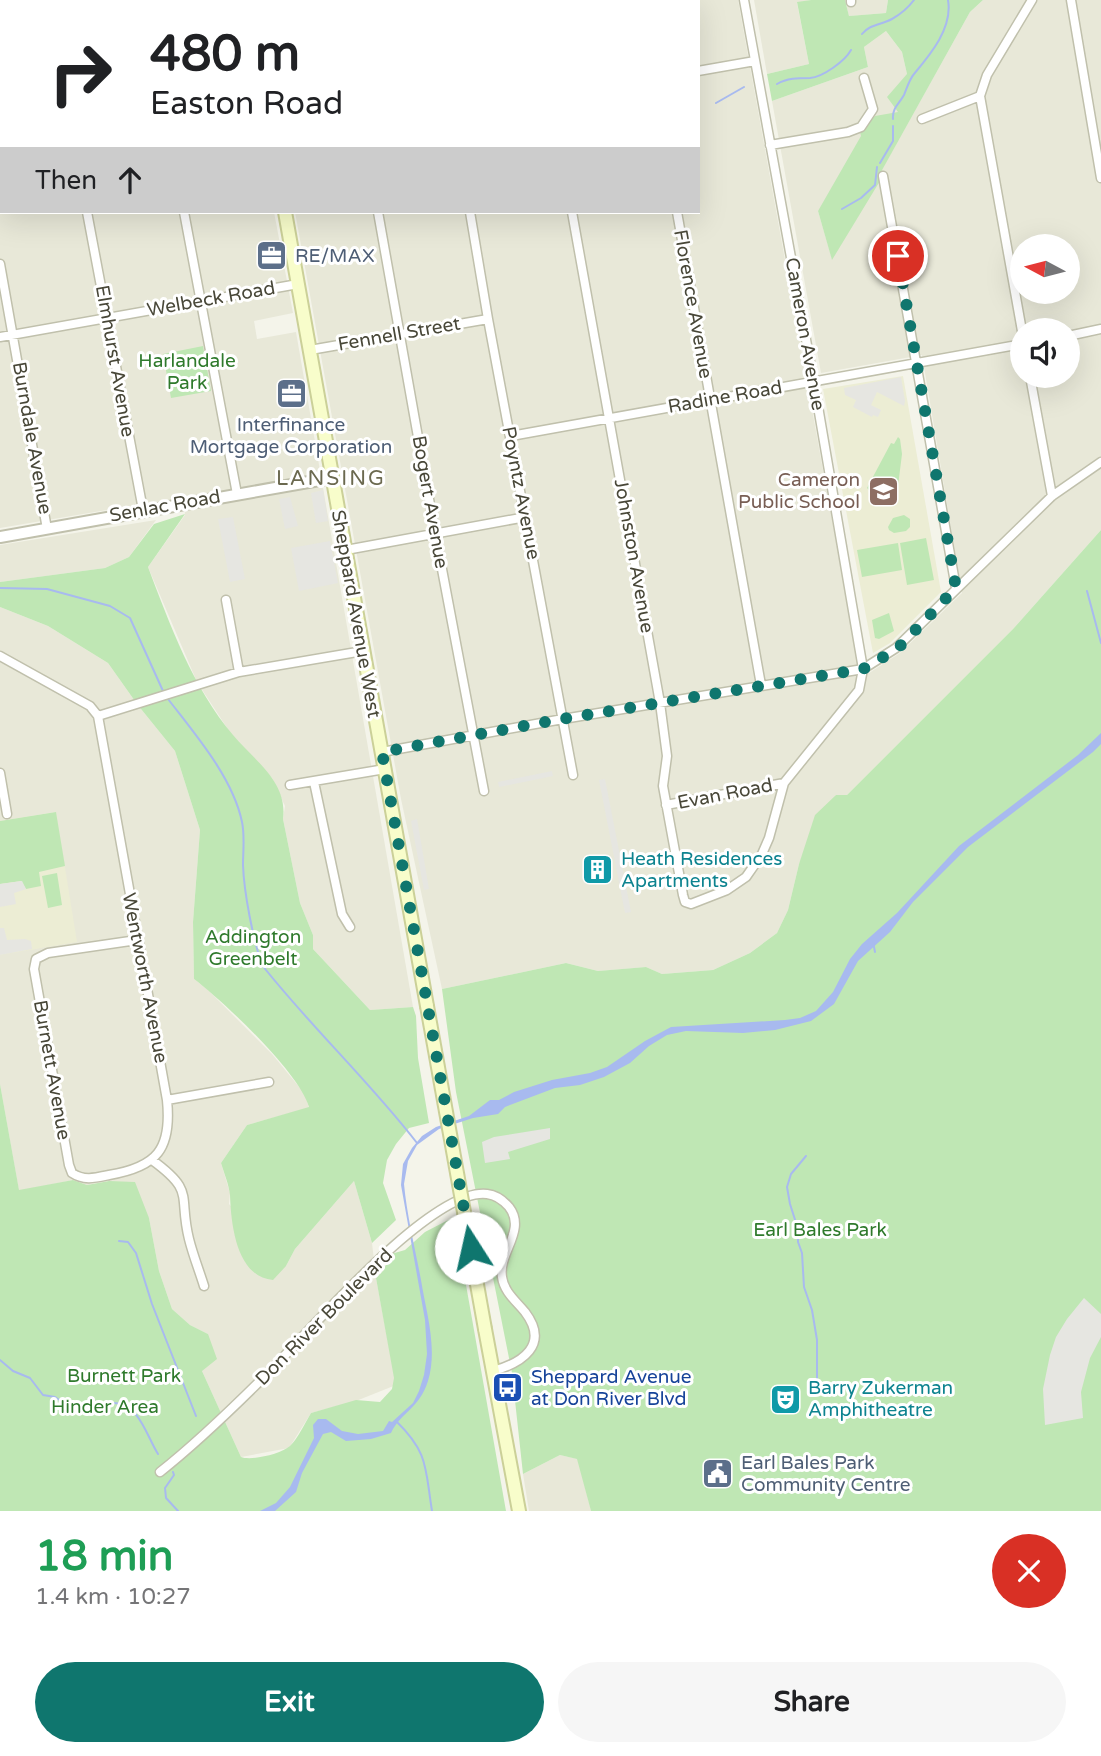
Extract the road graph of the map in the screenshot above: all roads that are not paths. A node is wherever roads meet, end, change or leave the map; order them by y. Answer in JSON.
{"nodes":[{"id":1,"x":744,"y":0,"type":"edge"},
{"id":2,"x":1032,"y":0,"type":"edge"},
{"id":3,"x":1071,"y":0,"type":"edge"},
{"id":4,"x":755,"y":61,"type":"junction"},
{"id":5,"x":700,"y":71,"type":"edge"},
{"id":6,"x":864,"y":78,"type":"dead end"},
{"id":7,"x":980,"y":96,"type":"junction"},
{"id":8,"x":922,"y":119,"type":"dead end"},
{"id":9,"x":770,"y":145,"type":"junction"},
{"id":10,"x":883,"y":176,"type":"dead end"},
{"id":11,"x":1101,"y":178,"type":"edge"},
{"id":12,"x":87,"y":214,"type":"edge"},
{"id":13,"x":184,"y":214,"type":"edge"},
{"id":14,"x":285,"y":214,"type":"edge"},
{"id":15,"x":378,"y":214,"type":"edge"},
{"id":16,"x":470,"y":214,"type":"edge"},
{"id":17,"x":572,"y":214,"type":"edge"},
{"id":18,"x":677,"y":214,"type":"edge"},
{"id":19,"x":0,"y":264,"type":"edge"},
{"id":20,"x":298,"y":284,"type":"junction"},
{"id":21,"x":200,"y":300,"type":"junction"},
{"id":22,"x":108,"y":318,"type":"junction"},
{"id":23,"x":1020,"y":318,"type":"edge"},
{"id":24,"x":488,"y":319,"type":"junction"},
{"id":25,"x":1101,"y":329,"type":"edge"},
{"id":26,"x":400,"y":333,"type":"junction"},
{"id":27,"x":1080,"y":333,"type":"edge"},
{"id":28,"x":14,"y":335,"type":"junction"},
{"id":29,"x":0,"y":337,"type":"edge"},
{"id":30,"x":1010,"y":346,"type":"edge"},
{"id":31,"x":310,"y":350,"type":"junction"},
{"id":32,"x":917,"y":362,"type":"junction"},
{"id":33,"x":814,"y":382,"type":"junction"},
{"id":34,"x":1032,"y":388,"type":"edge"},
{"id":35,"x":710,"y":399,"type":"junction"},
{"id":36,"x":610,"y":416,"type":"junction"},
{"id":37,"x":511,"y":436,"type":"junction"},
{"id":38,"x":1101,"y":462,"type":"edge"},
{"id":39,"x":331,"y":478,"type":"junction"},
{"id":40,"x":237,"y":494,"type":"junction"},
{"id":41,"x":1052,"y":496,"type":"junction"},
{"id":42,"x":143,"y":510,"type":"junction"},
{"id":43,"x":526,"y":517,"type":"junction"},
{"id":44,"x":47,"y":528,"type":"junction"},
{"id":45,"x":435,"y":534,"type":"junction"},
{"id":46,"x":0,"y":537,"type":"edge"},
{"id":47,"x":346,"y":550,"type":"junction"},
{"id":48,"x":956,"y":588,"type":"junction"},
{"id":49,"x":226,"y":600,"type":"dead end"},
{"id":50,"x":363,"y":651,"type":"junction"},
{"id":51,"x":0,"y":656,"type":"edge"},
{"id":52,"x":863,"y":669,"type":"junction"},
{"id":53,"x":239,"y":672,"type":"junction"},
{"id":54,"x":761,"y":685,"type":"junction"},
{"id":55,"x":660,"y":703,"type":"junction"},
{"id":56,"x":99,"y":716,"type":"junction"},
{"id":57,"x":562,"y":719,"type":"junction"},
{"id":58,"x":475,"y":737,"type":"junction"},
{"id":59,"x":382,"y":752,"type":"junction"},
{"id":60,"x":385,"y":769,"type":"junction"},
{"id":61,"x":0,"y":773,"type":"edge"},
{"id":62,"x":573,"y":775,"type":"dead end"},
{"id":63,"x":314,"y":782,"type":"junction"},
{"id":64,"x":784,"y":783,"type":"junction"},
{"id":65,"x":290,"y":785,"type":"dead end"},
{"id":66,"x":484,"y":791,"type":"dead end"},
{"id":67,"x":666,"y":805,"type":"junction"},
{"id":68,"x":7,"y":814,"type":"dead end"},
{"id":69,"x":349,"y":928,"type":"dead end"},
{"id":70,"x":137,"y":940,"type":"junction"},
{"id":71,"x":269,"y":1082,"type":"dead end"},
{"id":72,"x":167,"y":1100,"type":"junction"},
{"id":73,"x":152,"y":1160,"type":"junction"},
{"id":74,"x":204,"y":1286,"type":"dead end"},
{"id":75,"x":493,"y":1371,"type":"junction"},
{"id":76,"x":160,"y":1472,"type":"dead end"},
{"id":77,"x":519,"y":1511,"type":"edge"}],
"edges":[{"from":1,"to":4,"type":"street","name":"Cameron Avenue"},
{"from":2,"to":7,"type":"street"},
{"from":3,"to":11,"type":"street"},
{"from":4,"to":5,"type":"street"},
{"from":4,"to":9,"type":"street","name":"Cameron Avenue"},
{"from":6,"to":9,"type":"street"},
{"from":7,"to":8,"type":"street"},
{"from":7,"to":23,"type":"street"},
{"from":9,"to":33,"type":"street","name":"Cameron Avenue"},
{"from":10,"to":32,"type":"street"},
{"from":12,"to":22,"type":"street","name":"Elmhurst Avenue"},
{"from":13,"to":21,"type":"street"},
{"from":14,"to":20,"type":"main road","name":"Sheppard Avenue West"},
{"from":15,"to":26,"type":"street","name":"Bogert Avenue"},
{"from":16,"to":24,"type":"street","name":"Poyntz Avenue"},
{"from":17,"to":36,"type":"street","name":"Johnston Avenue"},
{"from":18,"to":35,"type":"street","name":"Florence Avenue"},
{"from":19,"to":28,"type":"street","name":"Burndale Avenue"},
{"from":20,"to":21,"type":"street","name":"Welbeck Road"},
{"from":20,"to":31,"type":"main road","name":"Sheppard Avenue West"},
{"from":21,"to":22,"type":"street","name":"Welbeck Road"},
{"from":21,"to":40,"type":"street"},
{"from":22,"to":28,"type":"street","name":"Welbeck Road"},
{"from":22,"to":42,"type":"street","name":"Elmhurst Avenue"},
{"from":24,"to":26,"type":"street","name":"Fennell Street"},
{"from":24,"to":37,"type":"street","name":"Poyntz Avenue"},
{"from":25,"to":27,"type":"street"},
{"from":26,"to":31,"type":"street","name":"Fennell Street"},
{"from":26,"to":45,"type":"street","name":"Bogert Avenue"},
{"from":28,"to":29,"type":"street","name":"Welbeck Road"},
{"from":28,"to":44,"type":"street","name":"Burndale Avenue"},
{"from":30,"to":32,"type":"street","name":"Radine Road"},
{"from":31,"to":39,"type":"main road","name":"Sheppard Avenue West"},
{"from":32,"to":33,"type":"street","name":"Radine Road"},
{"from":32,"to":48,"type":"street"},
{"from":33,"to":35,"type":"street","name":"Radine Road"},
{"from":33,"to":52,"type":"street","name":"Cameron Avenue"},
{"from":34,"to":41,"type":"street"},
{"from":35,"to":36,"type":"street","name":"Radine Road"},
{"from":35,"to":54,"type":"street","name":"Florence Avenue"},
{"from":36,"to":37,"type":"street","name":"Radine Road"},
{"from":36,"to":55,"type":"street","name":"Johnston Avenue"},
{"from":37,"to":43,"type":"street","name":"Poyntz Avenue"},
{"from":38,"to":41,"type":"street"},
{"from":39,"to":40,"type":"street","name":"Senlac Road"},
{"from":39,"to":47,"type":"main road","name":"Sheppard Avenue West"},
{"from":40,"to":42,"type":"street","name":"Senlac Road"},
{"from":41,"to":48,"type":"street"},
{"from":42,"to":44,"type":"street","name":"Senlac Road"},
{"from":43,"to":45,"type":"street"},
{"from":43,"to":57,"type":"street","name":"Poyntz Avenue"},
{"from":44,"to":46,"type":"street","name":"Senlac Road"},
{"from":45,"to":47,"type":"street"},
{"from":45,"to":58,"type":"street","name":"Bogert Avenue"},
{"from":47,"to":50,"type":"main road","name":"Sheppard Avenue West"},
{"from":48,"to":52,"type":"street"},
{"from":49,"to":53,"type":"street"},
{"from":50,"to":53,"type":"street"},
{"from":50,"to":59,"type":"main road","name":"Sheppard Avenue West"},
{"from":51,"to":56,"type":"street"},
{"from":52,"to":54,"type":"street"},
{"from":52,"to":64,"type":"street"},
{"from":53,"to":56,"type":"street"},
{"from":54,"to":55,"type":"street"},
{"from":55,"to":57,"type":"street"},
{"from":55,"to":67,"type":"street","name":"Johnston Avenue"},
{"from":56,"to":70,"type":"street","name":"Wentworth Avenue"},
{"from":57,"to":58,"type":"street"},
{"from":57,"to":62,"type":"street","name":"Poyntz Avenue"},
{"from":58,"to":59,"type":"street"},
{"from":58,"to":66,"type":"street","name":"Bogert Avenue"},
{"from":59,"to":60,"type":"main road","name":"Sheppard Avenue West"},
{"from":60,"to":63,"type":"street"},
{"from":60,"to":75,"type":"main road","name":"Sheppard Avenue West","bridge":true},
{"from":61,"to":68,"type":"street"},
{"from":63,"to":65,"type":"street"},
{"from":63,"to":69,"type":"street"},
{"from":64,"to":67,"type":"street","name":"Evan Road"},
{"from":64,"to":67,"type":"street","name":"Johnston Avenue"},
{"from":70,"to":72,"type":"street","name":"Wentworth Avenue"},
{"from":70,"to":73,"type":"street","name":"Burnett Avenue"},
{"from":71,"to":72,"type":"street"},
{"from":72,"to":73,"type":"street","name":"Wentworth Avenue"},
{"from":73,"to":74,"type":"street"},
{"from":75,"to":76,"type":"street","name":"Don River Boulevard"},
{"from":75,"to":77,"type":"main road","name":"Sheppard Avenue West"}]}
